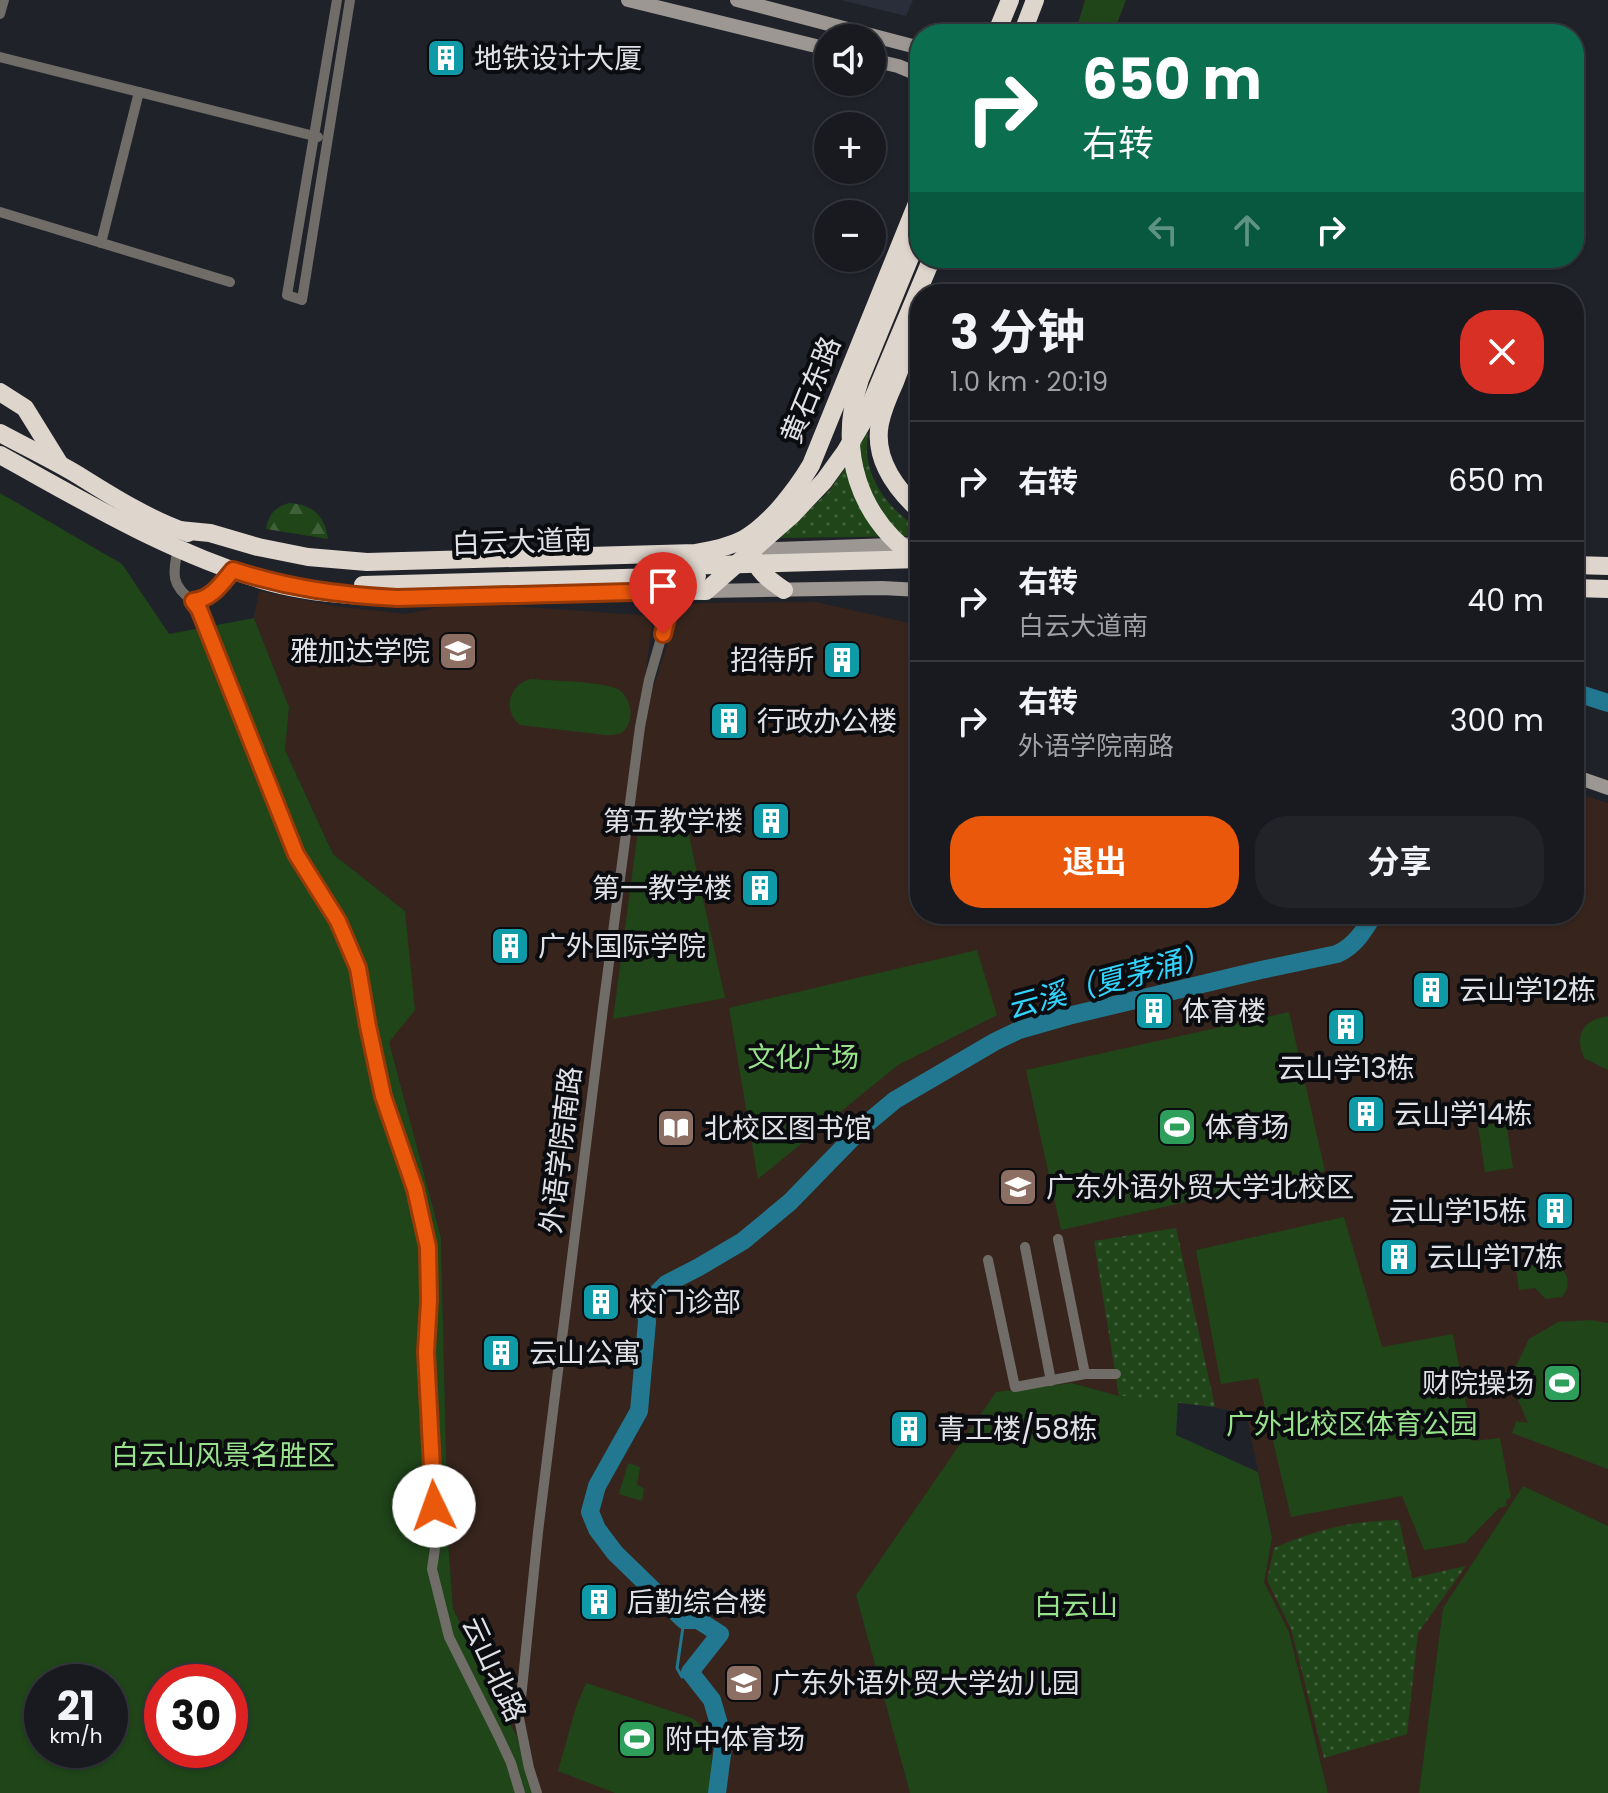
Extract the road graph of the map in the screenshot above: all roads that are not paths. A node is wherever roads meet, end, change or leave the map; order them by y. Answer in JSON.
{"nodes":[{"id":1,"x":4,"y":0,"type":"edge"},
{"id":2,"x":337,"y":0,"type":"edge"},
{"id":3,"x":350,"y":0,"type":"edge"},
{"id":4,"x":628,"y":0,"type":"edge"},
{"id":5,"x":737,"y":0,"type":"edge"},
{"id":6,"x":1010,"y":0,"type":"edge"},
{"id":7,"x":1035,"y":0,"type":"edge"},
{"id":8,"x":0,"y":14,"type":"edge"},
{"id":9,"x":1000,"y":24,"type":"edge"},
{"id":10,"x":1026,"y":24,"type":"edge"},
{"id":11,"x":902,"y":43,"type":"junction"},
{"id":12,"x":910,"y":45,"type":"edge"},
{"id":13,"x":814,"y":46,"type":"edge"},
{"id":14,"x":0,"y":57,"type":"edge"},
{"id":15,"x":886,"y":63,"type":"edge"},
{"id":16,"x":898,"y":66,"type":"junction"},
{"id":17,"x":910,"y":71,"type":"edge"},
{"id":18,"x":139,"y":92,"type":"junction"},
{"id":19,"x":314,"y":136,"type":"junction"},
{"id":20,"x":328,"y":140,"type":"junction"},
{"id":21,"x":0,"y":212,"type":"edge"},
{"id":22,"x":910,"y":220,"type":"edge"},
{"id":23,"x":101,"y":243,"type":"junction"},
{"id":24,"x":910,"y":257,"type":"edge"},
{"id":25,"x":230,"y":282,"type":"dead end"},
{"id":26,"x":910,"y":311,"type":"edge"},
{"id":27,"x":910,"y":342,"type":"edge"},
{"id":28,"x":847,"y":374,"type":"junction"},
{"id":29,"x":877,"y":390,"type":"junction"},
{"id":30,"x":0,"y":392,"type":"edge"},
{"id":31,"x":0,"y":433,"type":"edge"},
{"id":32,"x":0,"y":455,"type":"edge"},
{"id":33,"x":61,"y":466,"type":"junction"},
{"id":34,"x":0,"y":467,"type":"edge"},
{"id":35,"x":47,"y":481,"type":"junction"},
{"id":36,"x":910,"y":501,"type":"edge"},
{"id":37,"x":757,"y":529,"type":"junction"},
{"id":38,"x":178,"y":539,"type":"junction"},
{"id":39,"x":910,"y":544,"type":"edge"},
{"id":40,"x":778,"y":549,"type":"junction"},
{"id":41,"x":753,"y":550,"type":"junction"},
{"id":42,"x":695,"y":553,"type":"junction"},
{"id":43,"x":671,"y":554,"type":"junction"},
{"id":44,"x":910,"y":554,"type":"edge"},
{"id":45,"x":910,"y":560,"type":"edge"},
{"id":46,"x":1584,"y":565,"type":"edge"},
{"id":47,"x":1608,"y":566,"type":"edge"},
{"id":48,"x":233,"y":570,"type":"junction"},
{"id":49,"x":910,"y":571,"type":"edge"},
{"id":50,"x":498,"y":576,"type":"junction"},
{"id":51,"x":1584,"y":588,"type":"edge"},
{"id":52,"x":910,"y":589,"type":"edge"},
{"id":53,"x":1608,"y":589,"type":"edge"},
{"id":54,"x":784,"y":590,"type":"junction"},
{"id":55,"x":670,"y":591,"type":"junction"},
{"id":56,"x":706,"y":591,"type":"junction"},
{"id":57,"x":193,"y":601,"type":"junction"},
{"id":58,"x":1584,"y":780,"type":"edge"},
{"id":59,"x":1608,"y":788,"type":"edge"},
{"id":60,"x":1058,"y":1239,"type":"dead end"},
{"id":61,"x":1025,"y":1247,"type":"dead end"},
{"id":62,"x":988,"y":1260,"type":"dead end"},
{"id":63,"x":1085,"y":1374,"type":"junction"},
{"id":64,"x":1116,"y":1374,"type":"dead end"},
{"id":65,"x":1051,"y":1381,"type":"junction"},
{"id":66,"x":529,"y":1768,"type":"junction"},
{"id":67,"x":514,"y":1772,"type":"junction"},
{"id":68,"x":520,"y":1793,"type":"edge"},
{"id":69,"x":537,"y":1793,"type":"edge"}],
"edges":[{"from":1,"to":8,"type":"street"},
{"from":2,"to":19,"type":"street"},
{"from":3,"to":20,"type":"street"},
{"from":4,"to":13,"type":"main road"},
{"from":5,"to":11,"type":"main road"},
{"from":6,"to":9,"type":"highway"},
{"from":7,"to":10,"type":"highway"},
{"from":11,"to":12,"type":"main road"},
{"from":11,"to":16,"type":"main road"},
{"from":14,"to":18,"type":"street"},
{"from":15,"to":16,"type":"main road"},
{"from":16,"to":17,"type":"main road"},
{"from":18,"to":19,"type":"street"},
{"from":18,"to":23,"type":"street"},
{"from":19,"to":20,"type":"street"},
{"from":19,"to":20,"type":"street"},
{"from":21,"to":23,"type":"street"},
{"from":22,"to":28,"type":"highway","name":"黄石东路"},
{"from":23,"to":25,"type":"street"},
{"from":24,"to":44,"type":"highway"},
{"from":26,"to":29,"type":"highway","name":"黄石东路"},
{"from":27,"to":36,"type":"highway"},
{"from":28,"to":29,"type":"highway"},
{"from":28,"to":37,"type":"highway","name":"黄石东路"},
{"from":29,"to":41,"type":"highway","name":"黄石东路"},
{"from":30,"to":33,"type":"highway"},
{"from":31,"to":33,"type":"highway","name":"白云大道南"},
{"from":32,"to":35,"type":"highway","name":"白云大道南"},
{"from":33,"to":38,"type":"highway","name":"白云大道南"},
{"from":34,"to":35,"type":"highway"},
{"from":35,"to":38,"type":"highway","name":"白云大道南"},
{"from":37,"to":41,"type":"highway"},
{"from":37,"to":42,"type":"highway","name":"黄石东路"},
{"from":38,"to":43,"type":"highway","name":"白云大道南"},
{"from":38,"to":48,"type":"highway","name":"白云大道南"},
{"from":38,"to":50,"type":"highway","name":"白云大道南"},
{"from":38,"to":57,"type":"street","name":"云山北路"},
{"from":39,"to":40,"type":"main road","name":"白云大道南"},
{"from":40,"to":41,"type":"main road","name":"白云大道南"},
{"from":40,"to":54,"type":"main road"},
{"from":41,"to":42,"type":"main road","name":"白云大道南"},
{"from":41,"to":54,"type":"highway"},
{"from":41,"to":56,"type":"highway","name":"黄石东路"},
{"from":42,"to":43,"type":"highway","name":"白云大道南"},
{"from":43,"to":55,"type":"street","name":"外语学院南路"},
{"from":45,"to":50,"type":"highway","name":"白云大道南"},
{"from":46,"to":47,"type":"highway"},
{"from":48,"to":50,"type":"highway","name":"白云大道南"},
{"from":48,"to":55,"type":"highway","name":"白云大道南"},
{"from":48,"to":57,"type":"street"},
{"from":49,"to":50,"type":"highway","name":"白云大道南"},
{"from":51,"to":53,"type":"highway"},
{"from":52,"to":54,"type":"main road","name":"白云大道南"},
{"from":54,"to":56,"type":"main road","name":"白云大道南"},
{"from":55,"to":56,"type":"highway","name":"白云大道南"},
{"from":55,"to":66,"type":"street","name":"外语学院南路"},
{"from":57,"to":67,"type":"street","name":"云山北路"},
{"from":58,"to":59,"type":"main road"},
{"from":60,"to":63,"type":"street"},
{"from":61,"to":65,"type":"street"},
{"from":62,"to":65,"type":"street"},
{"from":63,"to":64,"type":"street"},
{"from":63,"to":65,"type":"street"},
{"from":66,"to":67,"type":"street"},
{"from":66,"to":69,"type":"street","name":"外语学院南路"},
{"from":67,"to":68,"type":"street","name":"云山北路"}]}
